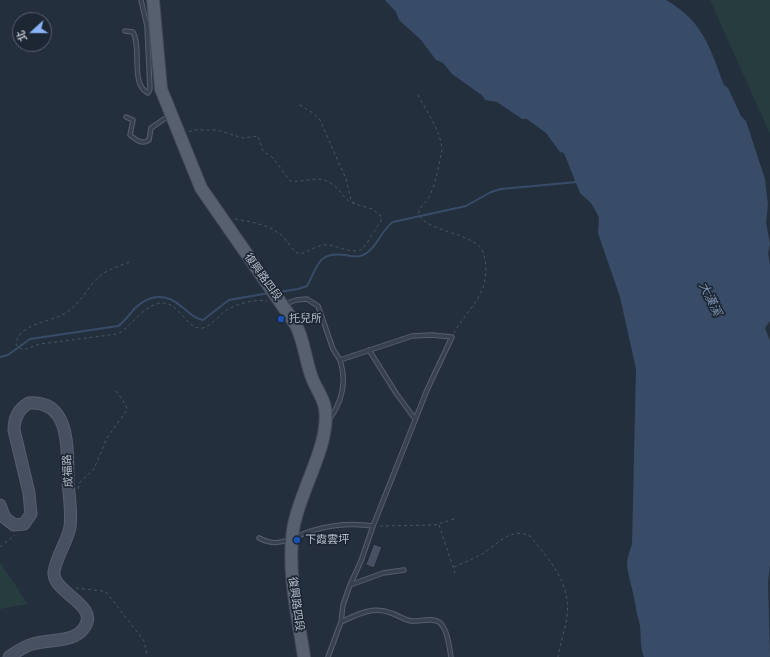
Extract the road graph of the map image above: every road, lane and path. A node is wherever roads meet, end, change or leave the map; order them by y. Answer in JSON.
{"nodes":[{"id":1,"x":141,"y":0,"type":"edge"},
{"id":2,"x":153,"y":0,"type":"edge"},
{"id":3,"x":151,"y":26,"type":"junction"},
{"id":4,"x":125,"y":31,"type":"dead end"},
{"id":5,"x":418,"y":95,"type":"dead end"},
{"id":6,"x":298,"y":104,"type":"dead end"},
{"id":7,"x":170,"y":115,"type":"junction"},
{"id":8,"x":126,"y":117,"type":"dead end"},
{"id":9,"x":189,"y":134,"type":"dead end"},
{"id":10,"x":355,"y":204,"type":"junction"},
{"id":11,"x":233,"y":219,"type":"dead end"},
{"id":12,"x":129,"y":262,"type":"dead end"},
{"id":13,"x":283,"y":305,"type":"junction"},
{"id":14,"x":452,"y":337,"type":"junction"},
{"id":15,"x":369,"y":350,"type":"junction"},
{"id":16,"x":340,"y":360,"type":"junction"},
{"id":17,"x":114,"y":388,"type":"dead end"},
{"id":18,"x":415,"y":419,"type":"junction"},
{"id":19,"x":326,"y":424,"type":"junction"},
{"id":20,"x":78,"y":490,"type":"dead end"},
{"id":21,"x":0,"y":505,"type":"edge"},
{"id":22,"x":457,"y":518,"type":"dead end"},
{"id":23,"x":439,"y":524,"type":"junction"},
{"id":24,"x":19,"y":526,"type":"junction"},
{"id":25,"x":373,"y":526,"type":"junction"},
{"id":26,"x":259,"y":538,"type":"dead end"},
{"id":27,"x":292,"y":538,"type":"junction"},
{"id":28,"x":0,"y":547,"type":"edge"},
{"id":29,"x":454,"y":567,"type":"junction"},
{"id":30,"x":404,"y":570,"type":"dead end"},
{"id":31,"x":456,"y":576,"type":"dead end"},
{"id":32,"x":350,"y":585,"type":"junction"},
{"id":33,"x":71,"y":586,"type":"dead end"},
{"id":34,"x":341,"y":622,"type":"junction"},
{"id":35,"x":147,"y":654,"type":"dead end"},
{"id":36,"x":9,"y":657,"type":"edge"},
{"id":37,"x":304,"y":657,"type":"edge"},
{"id":38,"x":328,"y":657,"type":"edge"},
{"id":39,"x":451,"y":657,"type":"edge"},
{"id":40,"x":558,"y":657,"type":"edge"}],
"edges":[{"from":1,"to":3,"type":"lane"},
{"from":2,"to":3,"type":"main road","name":"復興路四段"},
{"from":3,"to":4,"type":"lane"},
{"from":3,"to":7,"type":"main road","name":"復興路四段"},
{"from":5,"to":14,"type":"path"},
{"from":6,"to":10,"type":"path"},
{"from":7,"to":8,"type":"lane"},
{"from":7,"to":13,"type":"main road","name":"復興路四段"},
{"from":9,"to":10,"type":"path"},
{"from":10,"to":11,"type":"path"},
{"from":12,"to":13,"type":"path"},
{"from":13,"to":16,"type":"lane"},
{"from":13,"to":19,"type":"main road","name":"復興路四段"},
{"from":14,"to":15,"type":"lane"},
{"from":14,"to":18,"type":"lane"},
{"from":15,"to":16,"type":"lane"},
{"from":15,"to":18,"type":"lane"},
{"from":16,"to":19,"type":"lane"},
{"from":17,"to":20,"type":"path"},
{"from":18,"to":25,"type":"lane"},
{"from":19,"to":27,"type":"main road","name":"復興路四段"},
{"from":21,"to":24,"type":"street"},
{"from":22,"to":23,"type":"path"},
{"from":23,"to":25,"type":"path"},
{"from":23,"to":29,"type":"path"},
{"from":24,"to":28,"type":"path"},
{"from":24,"to":36,"type":"street","name":"成福路"},
{"from":25,"to":27,"type":"lane"},
{"from":25,"to":32,"type":"lane"},
{"from":26,"to":27,"type":"lane"},
{"from":27,"to":37,"type":"main road","name":"復興路四段"},
{"from":29,"to":31,"type":"path"},
{"from":29,"to":40,"type":"path"},
{"from":30,"to":32,"type":"lane"},
{"from":32,"to":34,"type":"lane"},
{"from":33,"to":35,"type":"path"},
{"from":34,"to":38,"type":"lane"},
{"from":34,"to":39,"type":"lane"}]}
